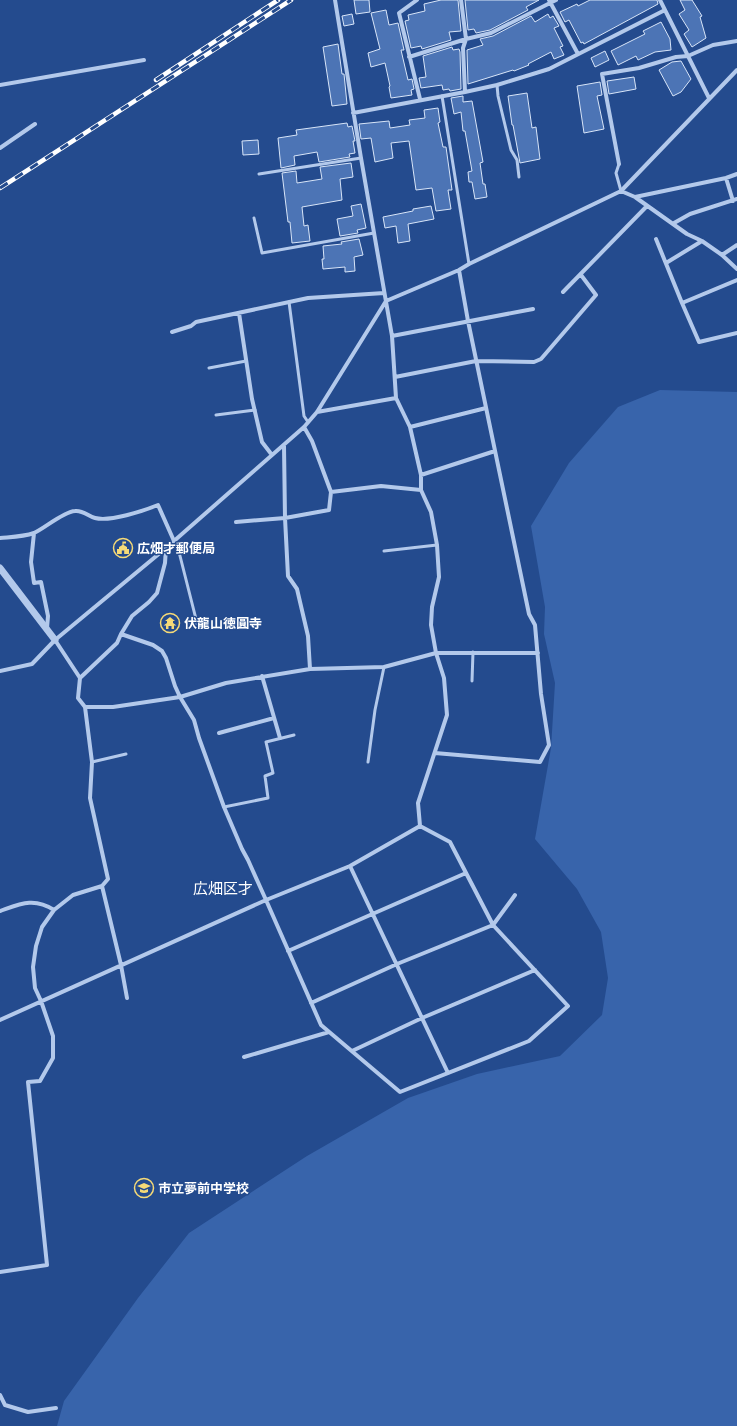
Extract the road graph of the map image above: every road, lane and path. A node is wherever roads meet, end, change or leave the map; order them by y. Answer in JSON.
{"nodes":[{"id":1,"x":335,"y":0,"type":"edge"},
{"id":2,"x":417,"y":0,"type":"edge"},
{"id":3,"x":462,"y":0,"type":"edge"},
{"id":4,"x":556,"y":0,"type":"edge"},
{"id":5,"x":660,"y":0,"type":"edge"},
{"id":6,"x":550,"y":1,"type":"edge"},
{"id":7,"x":664,"y":10,"type":"junction"},
{"id":8,"x":466,"y":39,"type":"junction"},
{"id":9,"x":737,"y":41,"type":"edge"},
{"id":10,"x":578,"y":54,"type":"junction"},
{"id":11,"x":688,"y":56,"type":"junction"},
{"id":12,"x":409,"y":57,"type":"junction"},
{"id":13,"x":144,"y":60,"type":"dead end"},
{"id":14,"x":737,"y":70,"type":"edge"},
{"id":15,"x":497,"y":84,"type":"junction"},
{"id":16,"x":0,"y":85,"type":"edge"},
{"id":17,"x":465,"y":92,"type":"junction"},
{"id":18,"x":442,"y":96,"type":"junction"},
{"id":19,"x":709,"y":98,"type":"junction"},
{"id":20,"x":420,"y":100,"type":"junction"},
{"id":21,"x":353,"y":113,"type":"junction"},
{"id":22,"x":35,"y":124,"type":"dead end"},
{"id":23,"x":0,"y":148,"type":"edge"},
{"id":24,"x":361,"y":158,"type":"junction"},
{"id":25,"x":619,"y":164,"type":"joint"},
{"id":26,"x":259,"y":174,"type":"dead end"},
{"id":27,"x":737,"y":174,"type":"edge"},
{"id":28,"x":519,"y":177,"type":"dead end"},
{"id":29,"x":726,"y":178,"type":"junction"},
{"id":30,"x":621,"y":191,"type":"junction"},
{"id":31,"x":635,"y":197,"type":"junction"},
{"id":32,"x":735,"y":200,"type":"edge"},
{"id":33,"x":647,"y":206,"type":"junction"},
{"id":34,"x":254,"y":218,"type":"dead end"},
{"id":35,"x":674,"y":223,"type":"junction"},
{"id":36,"x":374,"y":234,"type":"junction"},
{"id":37,"x":656,"y":239,"type":"dead end"},
{"id":38,"x":702,"y":241,"type":"junction"},
{"id":39,"x":737,"y":245,"type":"edge"},
{"id":40,"x":722,"y":255,"type":"junction"},
{"id":41,"x":666,"y":263,"type":"junction"},
{"id":42,"x":469,"y":264,"type":"junction"},
{"id":43,"x":737,"y":269,"type":"edge"},
{"id":44,"x":459,"y":270,"type":"junction"},
{"id":45,"x":581,"y":275,"type":"junction"},
{"id":46,"x":737,"y":280,"type":"edge"},
{"id":47,"x":564,"y":292,"type":"dead end"},
{"id":48,"x":384,"y":293,"type":"junction"},
{"id":49,"x":386,"y":301,"type":"junction"},
{"id":50,"x":289,"y":302,"type":"junction"},
{"id":51,"x":682,"y":303,"type":"junction"},
{"id":52,"x":533,"y":309,"type":"dead end"},
{"id":53,"x":239,"y":313,"type":"junction"},
{"id":54,"x":468,"y":321,"type":"junction"},
{"id":55,"x":172,"y":332,"type":"dead end"},
{"id":56,"x":737,"y":333,"type":"edge"},
{"id":57,"x":392,"y":336,"type":"junction"},
{"id":58,"x":246,"y":361,"type":"junction"},
{"id":59,"x":476,"y":361,"type":"junction"},
{"id":60,"x":209,"y":368,"type":"dead end"},
{"id":61,"x":395,"y":377,"type":"junction"},
{"id":62,"x":396,"y":398,"type":"junction"},
{"id":63,"x":486,"y":408,"type":"junction"},
{"id":64,"x":255,"y":410,"type":"junction"},
{"id":65,"x":317,"y":412,"type":"junction"},
{"id":66,"x":216,"y":416,"type":"dead end"},
{"id":67,"x":308,"y":422,"type":"junction"},
{"id":68,"x":304,"y":427,"type":"junction"},
{"id":69,"x":410,"y":427,"type":"junction"},
{"id":70,"x":284,"y":446,"type":"junction"},
{"id":71,"x":495,"y":451,"type":"junction"},
{"id":72,"x":272,"y":455,"type":"junction"},
{"id":73,"x":421,"y":475,"type":"junction"},
{"id":74,"x":421,"y":490,"type":"junction"},
{"id":75,"x":331,"y":492,"type":"junction"},
{"id":76,"x":285,"y":518,"type":"junction"},
{"id":77,"x":236,"y":522,"type":"dead end"},
{"id":78,"x":34,"y":532,"type":"junction"},
{"id":79,"x":0,"y":538,"type":"edge"},
{"id":80,"x":174,"y":541,"type":"junction"},
{"id":81,"x":437,"y":545,"type":"junction"},
{"id":82,"x":166,"y":548,"type":"junction"},
{"id":83,"x":384,"y":551,"type":"dead end"},
{"id":84,"x":0,"y":568,"type":"edge"},
{"id":85,"x":189,"y":624,"type":"dead end"},
{"id":86,"x":47,"y":628,"type":"junction"},
{"id":87,"x":121,"y":634,"type":"junction"},
{"id":88,"x":55,"y":640,"type":"junction"},
{"id":89,"x":473,"y":652,"type":"junction"},
{"id":90,"x":436,"y":653,"type":"junction"},
{"id":91,"x":538,"y":653,"type":"junction"},
{"id":92,"x":384,"y":667,"type":"junction"},
{"id":93,"x":310,"y":669,"type":"junction"},
{"id":94,"x":0,"y":671,"type":"edge"},
{"id":95,"x":262,"y":676,"type":"junction"},
{"id":96,"x":80,"y":678,"type":"junction"},
{"id":97,"x":472,"y":681,"type":"dead end"},
{"id":98,"x":180,"y":697,"type":"junction"},
{"id":99,"x":85,"y":707,"type":"junction"},
{"id":100,"x":274,"y":718,"type":"junction"},
{"id":101,"x":219,"y":733,"type":"dead end"},
{"id":102,"x":294,"y":736,"type":"dead end"},
{"id":103,"x":280,"y":738,"type":"junction"},
{"id":104,"x":435,"y":753,"type":"junction"},
{"id":105,"x":126,"y":754,"type":"dead end"},
{"id":106,"x":92,"y":762,"type":"junction"},
{"id":107,"x":368,"y":762,"type":"dead end"},
{"id":108,"x":224,"y":806,"type":"junction"},
{"id":109,"x":420,"y":826,"type":"junction"},
{"id":110,"x":350,"y":866,"type":"junction"},
{"id":111,"x":466,"y":873,"type":"junction"},
{"id":112,"x":102,"y":886,"type":"junction"},
{"id":113,"x":515,"y":895,"type":"dead end"},
{"id":114,"x":266,"y":900,"type":"junction"},
{"id":115,"x":54,"y":910,"type":"junction"},
{"id":116,"x":0,"y":911,"type":"edge"},
{"id":117,"x":373,"y":914,"type":"junction"},
{"id":118,"x":493,"y":925,"type":"junction"},
{"id":119,"x":288,"y":951,"type":"junction"},
{"id":120,"x":397,"y":964,"type":"junction"},
{"id":121,"x":121,"y":965,"type":"junction"},
{"id":122,"x":535,"y":970,"type":"junction"},
{"id":123,"x":127,"y":998,"type":"dead end"},
{"id":124,"x":41,"y":1001,"type":"junction"},
{"id":125,"x":311,"y":1003,"type":"junction"},
{"id":126,"x":422,"y":1018,"type":"junction"},
{"id":127,"x":0,"y":1020,"type":"edge"},
{"id":128,"x":329,"y":1032,"type":"junction"},
{"id":129,"x":352,"y":1051,"type":"junction"},
{"id":130,"x":244,"y":1057,"type":"dead end"},
{"id":131,"x":448,"y":1073,"type":"junction"},
{"id":132,"x":0,"y":1272,"type":"edge"},
{"id":133,"x":0,"y":1395,"type":"edge"},
{"id":134,"x":56,"y":1408,"type":"dead end"}],
"edges":[{"from":1,"to":21,"type":"street"},
{"from":2,"to":12,"type":"street"},
{"from":3,"to":8,"type":"street"},
{"from":4,"to":6,"type":"street"},
{"from":5,"to":7,"type":"street"},
{"from":6,"to":8,"type":"street"},
{"from":6,"to":10,"type":"street"},
{"from":7,"to":10,"type":"street"},
{"from":7,"to":11,"type":"street"},
{"from":8,"to":12,"type":"street"},
{"from":8,"to":17,"type":"street"},
{"from":9,"to":11,"type":"street"},
{"from":10,"to":15,"type":"street"},
{"from":11,"to":19,"type":"street"},
{"from":11,"to":25,"type":"street"},
{"from":12,"to":20,"type":"street"},
{"from":13,"to":16,"type":"street"},
{"from":14,"to":19,"type":"street"},
{"from":15,"to":17,"type":"street"},
{"from":15,"to":28,"type":"lane"},
{"from":17,"to":18,"type":"street"},
{"from":18,"to":20,"type":"street"},
{"from":18,"to":42,"type":"lane"},
{"from":19,"to":30,"type":"street"},
{"from":20,"to":21,"type":"street"},
{"from":21,"to":24,"type":"street"},
{"from":22,"to":23,"type":"street"},
{"from":24,"to":26,"type":"lane"},
{"from":24,"to":36,"type":"street"},
{"from":25,"to":30,"type":"lane"},
{"from":27,"to":29,"type":"street"},
{"from":29,"to":31,"type":"street"},
{"from":29,"to":32,"type":"street"},
{"from":30,"to":31,"type":"street"},
{"from":30,"to":42,"type":"street"},
{"from":31,"to":33,"type":"street"},
{"from":32,"to":35,"type":"street"},
{"from":33,"to":35,"type":"street"},
{"from":33,"to":45,"type":"street"},
{"from":34,"to":36,"type":"lane"},
{"from":35,"to":38,"type":"street"},
{"from":36,"to":48,"type":"street"},
{"from":37,"to":41,"type":"street"},
{"from":38,"to":40,"type":"street"},
{"from":38,"to":41,"type":"street"},
{"from":39,"to":40,"type":"street"},
{"from":40,"to":43,"type":"street"},
{"from":41,"to":51,"type":"street"},
{"from":42,"to":44,"type":"street"},
{"from":44,"to":49,"type":"street"},
{"from":44,"to":54,"type":"street"},
{"from":45,"to":47,"type":"street"},
{"from":45,"to":59,"type":"street"},
{"from":46,"to":51,"type":"street"},
{"from":48,"to":49,"type":"street"},
{"from":48,"to":50,"type":"street"},
{"from":49,"to":57,"type":"street"},
{"from":49,"to":65,"type":"street"},
{"from":50,"to":53,"type":"street"},
{"from":50,"to":67,"type":"lane"},
{"from":51,"to":56,"type":"street"},
{"from":52,"to":54,"type":"street"},
{"from":53,"to":55,"type":"street"},
{"from":53,"to":58,"type":"street"},
{"from":54,"to":57,"type":"street"},
{"from":54,"to":59,"type":"street"},
{"from":57,"to":61,"type":"street"},
{"from":58,"to":60,"type":"lane"},
{"from":58,"to":64,"type":"street"},
{"from":59,"to":61,"type":"street"},
{"from":59,"to":63,"type":"street"},
{"from":61,"to":62,"type":"street"},
{"from":62,"to":65,"type":"street"},
{"from":62,"to":69,"type":"street"},
{"from":63,"to":69,"type":"street"},
{"from":63,"to":71,"type":"street"},
{"from":64,"to":66,"type":"lane"},
{"from":64,"to":72,"type":"street"},
{"from":65,"to":67,"type":"street"},
{"from":67,"to":68,"type":"street"},
{"from":68,"to":70,"type":"street"},
{"from":68,"to":75,"type":"street"},
{"from":69,"to":73,"type":"street"},
{"from":70,"to":72,"type":"street"},
{"from":70,"to":76,"type":"street"},
{"from":71,"to":73,"type":"street"},
{"from":71,"to":91,"type":"street"},
{"from":72,"to":80,"type":"street"},
{"from":73,"to":74,"type":"street"},
{"from":74,"to":75,"type":"street"},
{"from":74,"to":81,"type":"street"},
{"from":75,"to":76,"type":"street"},
{"from":76,"to":77,"type":"street"},
{"from":76,"to":93,"type":"street"},
{"from":78,"to":79,"type":"street"},
{"from":78,"to":80,"type":"street"},
{"from":78,"to":86,"type":"street"},
{"from":80,"to":82,"type":"street"},
{"from":80,"to":85,"type":"lane"},
{"from":81,"to":83,"type":"lane"},
{"from":81,"to":90,"type":"street"},
{"from":82,"to":87,"type":"street"},
{"from":82,"to":88,"type":"street"},
{"from":84,"to":86,"type":"street"},
{"from":86,"to":88,"type":"street"},
{"from":87,"to":96,"type":"street"},
{"from":87,"to":98,"type":"street"},
{"from":88,"to":94,"type":"street"},
{"from":88,"to":96,"type":"street"},
{"from":89,"to":90,"type":"street"},
{"from":89,"to":91,"type":"street"},
{"from":89,"to":97,"type":"lane"},
{"from":90,"to":92,"type":"street"},
{"from":90,"to":104,"type":"street"},
{"from":91,"to":104,"type":"street"},
{"from":92,"to":93,"type":"street"},
{"from":92,"to":107,"type":"lane"},
{"from":93,"to":95,"type":"street"},
{"from":95,"to":98,"type":"street"},
{"from":95,"to":100,"type":"street"},
{"from":96,"to":99,"type":"street"},
{"from":98,"to":99,"type":"street"},
{"from":98,"to":108,"type":"street"},
{"from":99,"to":106,"type":"street"},
{"from":100,"to":101,"type":"street"},
{"from":100,"to":103,"type":"street"},
{"from":102,"to":103,"type":"lane"},
{"from":103,"to":108,"type":"lane"},
{"from":104,"to":109,"type":"street"},
{"from":105,"to":106,"type":"lane"},
{"from":106,"to":112,"type":"street"},
{"from":108,"to":114,"type":"street"},
{"from":109,"to":110,"type":"street"},
{"from":109,"to":111,"type":"street"},
{"from":110,"to":114,"type":"street"},
{"from":110,"to":117,"type":"street"},
{"from":111,"to":117,"type":"street"},
{"from":111,"to":118,"type":"street"},
{"from":112,"to":115,"type":"street"},
{"from":112,"to":121,"type":"street"},
{"from":113,"to":118,"type":"street"},
{"from":114,"to":119,"type":"street"},
{"from":114,"to":121,"type":"street"},
{"from":115,"to":116,"type":"street"},
{"from":115,"to":124,"type":"street"},
{"from":117,"to":119,"type":"street"},
{"from":117,"to":120,"type":"street"},
{"from":118,"to":120,"type":"street"},
{"from":118,"to":122,"type":"street"},
{"from":119,"to":125,"type":"street"},
{"from":120,"to":125,"type":"street"},
{"from":120,"to":126,"type":"street"},
{"from":121,"to":123,"type":"street"},
{"from":121,"to":124,"type":"street"},
{"from":122,"to":126,"type":"street"},
{"from":122,"to":131,"type":"street"},
{"from":124,"to":127,"type":"street"},
{"from":124,"to":132,"type":"street"},
{"from":125,"to":128,"type":"street"},
{"from":126,"to":129,"type":"street"},
{"from":126,"to":131,"type":"street"},
{"from":128,"to":129,"type":"street"},
{"from":128,"to":130,"type":"street"},
{"from":129,"to":131,"type":"street"},
{"from":133,"to":134,"type":"street"}]}
